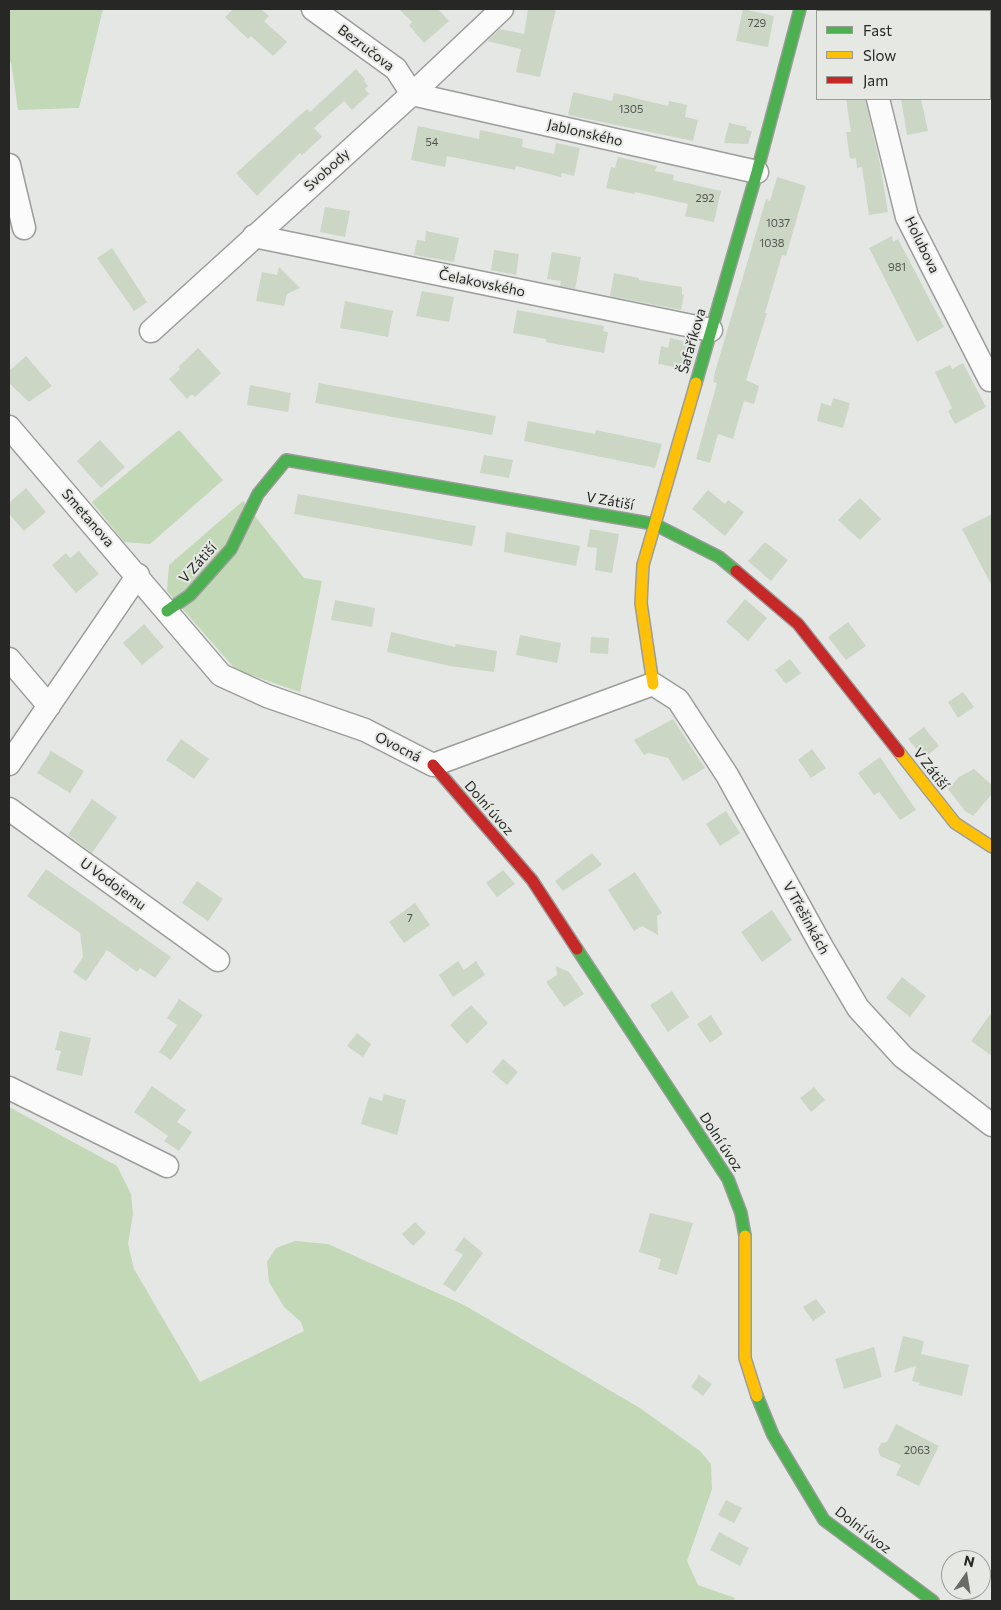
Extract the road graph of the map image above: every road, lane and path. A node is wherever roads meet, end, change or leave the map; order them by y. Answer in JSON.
{"nodes":[{"id":1,"x":313,"y":9,"type":"edge"},
{"id":2,"x":502,"y":9,"type":"edge"},
{"id":3,"x":800,"y":9,"type":"edge"},
{"id":4,"x":412,"y":94,"type":"junction"},
{"id":5,"x":878,"y":100,"type":"edge"},
{"id":6,"x":9,"y":165,"type":"edge"},
{"id":7,"x":757,"y":172,"type":"junction"},
{"id":8,"x":24,"y":228,"type":"dead end"},
{"id":9,"x":254,"y":236,"type":"junction"},
{"id":10,"x":711,"y":330,"type":"junction"},
{"id":11,"x":151,"y":331,"type":"dead end"},
{"id":12,"x":992,"y":380,"type":"edge"},
{"id":13,"x":9,"y":427,"type":"edge"},
{"id":14,"x":654,"y":524,"type":"junction"},
{"id":15,"x":138,"y":575,"type":"junction"},
{"id":16,"x":168,"y":610,"type":"junction"},
{"id":17,"x":9,"y":659,"type":"edge"},
{"id":18,"x":653,"y":684,"type":"junction"},
{"id":19,"x":49,"y":706,"type":"junction"},
{"id":20,"x":9,"y":764,"type":"edge"},
{"id":21,"x":433,"y":765,"type":"junction"},
{"id":22,"x":9,"y":809,"type":"edge"},
{"id":23,"x":992,"y":848,"type":"edge"},
{"id":24,"x":218,"y":960,"type":"dead end"},
{"id":25,"x":9,"y":1088,"type":"edge"},
{"id":26,"x":992,"y":1125,"type":"edge"},
{"id":27,"x":167,"y":1166,"type":"dead end"},
{"id":28,"x":933,"y":1601,"type":"edge"}],
"edges":[{"from":1,"to":4,"type":"street","name":"Bezručova"},
{"from":2,"to":4,"type":"street","name":"Svobody"},
{"from":3,"to":7,"type":"street","name":"Šafaříkova"},
{"from":4,"to":7,"type":"street","name":"Jablonského"},
{"from":4,"to":9,"type":"street","name":"Svobody"},
{"from":5,"to":12,"type":"street","name":"Holubova"},
{"from":6,"to":8,"type":"street"},
{"from":7,"to":10,"type":"street","name":"Šafaříkova"},
{"from":9,"to":10,"type":"street","name":"Čelakovského"},
{"from":9,"to":11,"type":"street","name":"Svobody"},
{"from":10,"to":14,"type":"street","name":"Šafaříkova"},
{"from":13,"to":15,"type":"street","name":"Smetanova"},
{"from":14,"to":16,"type":"street","name":"V Zátiší"},
{"from":14,"to":18,"type":"street","name":"Šafaříkova"},
{"from":14,"to":23,"type":"street","name":"V Zátiší"},
{"from":15,"to":16,"type":"street","name":"Smetanova"},
{"from":15,"to":19,"type":"street"},
{"from":16,"to":21,"type":"street","name":"Ovocná"},
{"from":17,"to":19,"type":"street"},
{"from":18,"to":21,"type":"street","name":"Ovocná"},
{"from":18,"to":26,"type":"street","name":"V Třešinkách"},
{"from":19,"to":20,"type":"street"},
{"from":21,"to":28,"type":"street","name":"Dolní úvoz"},
{"from":22,"to":24,"type":"street","name":"U Vodojemu"},
{"from":25,"to":27,"type":"street"}]}
